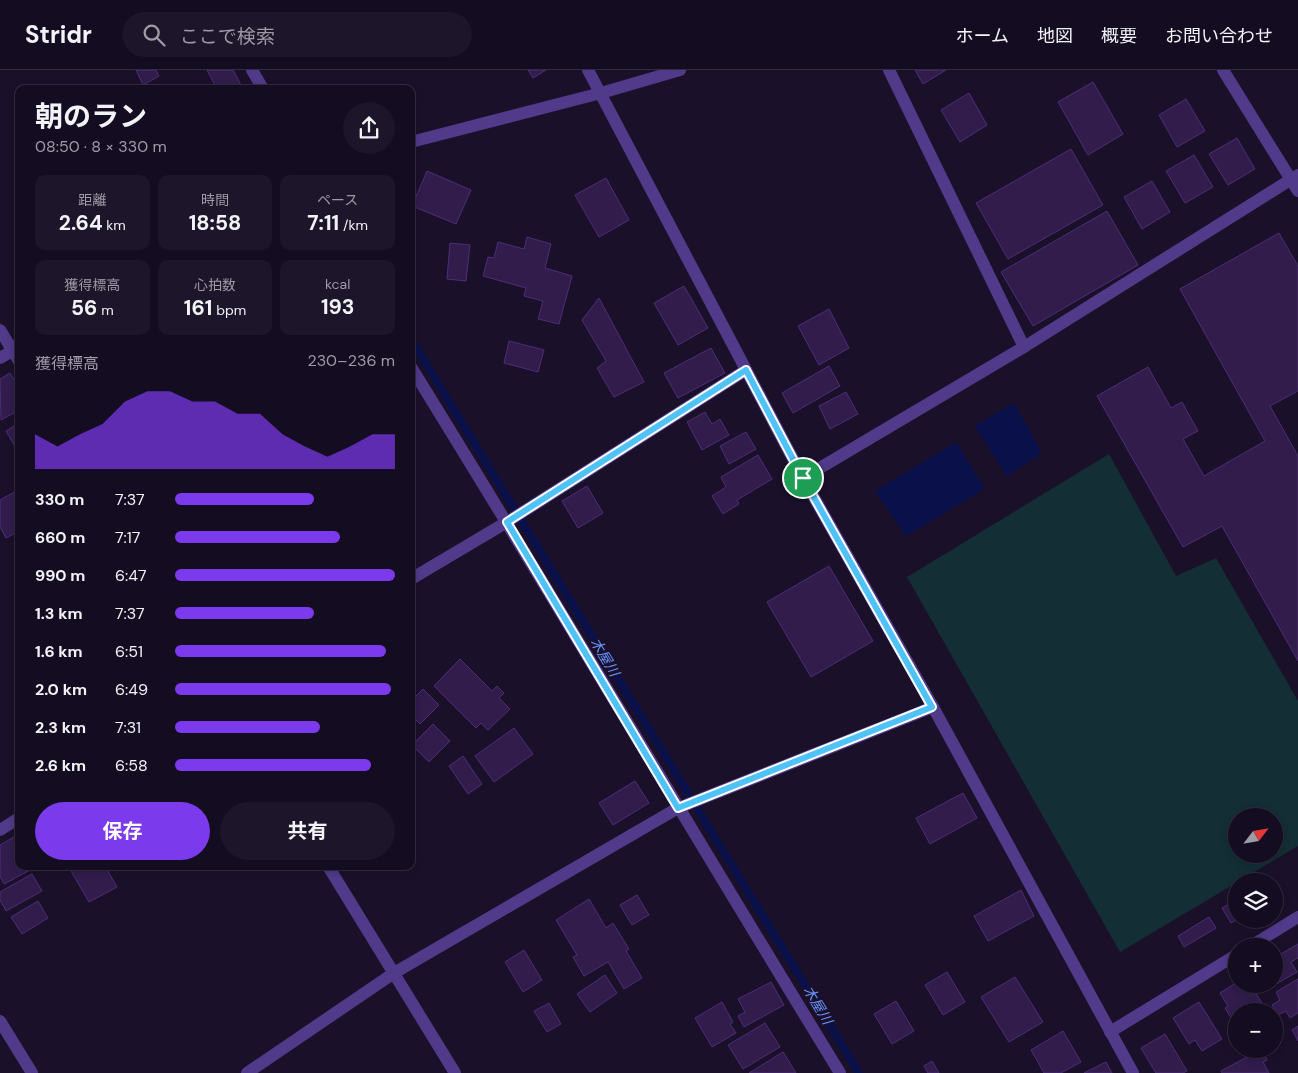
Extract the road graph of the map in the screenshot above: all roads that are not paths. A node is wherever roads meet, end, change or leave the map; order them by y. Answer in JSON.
{"nodes":[{"id":1,"x":252,"y":70,"type":"edge"},
{"id":2,"x":588,"y":70,"type":"edge"},
{"id":3,"x":680,"y":70,"type":"edge"},
{"id":4,"x":889,"y":70,"type":"edge"},
{"id":5,"x":1223,"y":70,"type":"edge"},
{"id":6,"x":261,"y":85,"type":"edge"},
{"id":7,"x":601,"y":93,"type":"junction"},
{"id":8,"x":415,"y":141,"type":"edge"},
{"id":9,"x":1294,"y":177,"type":"edge"},
{"id":10,"x":1298,"y":191,"type":"edge"},
{"id":11,"x":0,"y":330,"type":"edge"},
{"id":12,"x":1024,"y":347,"type":"junction"},
{"id":13,"x":15,"y":350,"type":"edge"},
{"id":14,"x":15,"y":354,"type":"edge"},
{"id":15,"x":0,"y":358,"type":"edge"},
{"id":16,"x":746,"y":370,"type":"junction"},
{"id":17,"x":415,"y":373,"type":"edge"},
{"id":18,"x":803,"y":478,"type":"junction"},
{"id":19,"x":507,"y":522,"type":"junction"},
{"id":20,"x":415,"y":577,"type":"edge"},
{"id":21,"x":932,"y":707,"type":"junction"},
{"id":22,"x":678,"y":808,"type":"junction"},
{"id":23,"x":15,"y":821,"type":"edge"},
{"id":24,"x":0,"y":830,"type":"edge"},
{"id":25,"x":330,"y":870,"type":"edge"},
{"id":26,"x":1298,"y":917,"type":"edge"},
{"id":27,"x":1263,"y":938,"type":"edge"},
{"id":28,"x":1228,"y":960,"type":"edge"},
{"id":29,"x":394,"y":973,"type":"junction"},
{"id":30,"x":0,"y":1021,"type":"edge"},
{"id":31,"x":1110,"y":1032,"type":"junction"},
{"id":32,"x":32,"y":1073,"type":"edge"},
{"id":33,"x":247,"y":1073,"type":"edge"},
{"id":34,"x":455,"y":1073,"type":"edge"},
{"id":35,"x":840,"y":1073,"type":"edge"},
{"id":36,"x":1133,"y":1073,"type":"edge"}],
"edges":[{"from":1,"to":6,"type":"street"},
{"from":2,"to":7,"type":"street"},
{"from":3,"to":7,"type":"street"},
{"from":4,"to":12,"type":"street"},
{"from":5,"to":9,"type":"street"},
{"from":7,"to":8,"type":"street"},
{"from":7,"to":16,"type":"street"},
{"from":9,"to":10,"type":"street"},
{"from":9,"to":12,"type":"street"},
{"from":11,"to":13,"type":"street"},
{"from":12,"to":18,"type":"street"},
{"from":14,"to":15,"type":"street"},
{"from":16,"to":18,"type":"street"},
{"from":16,"to":19,"type":"street"},
{"from":17,"to":19,"type":"street"},
{"from":18,"to":21,"type":"street"},
{"from":19,"to":20,"type":"street"},
{"from":19,"to":22,"type":"street"},
{"from":21,"to":22,"type":"street"},
{"from":21,"to":31,"type":"street"},
{"from":22,"to":29,"type":"street"},
{"from":22,"to":35,"type":"street"},
{"from":23,"to":24,"type":"street"},
{"from":25,"to":29,"type":"street"},
{"from":26,"to":27,"type":"street"},
{"from":28,"to":31,"type":"street"},
{"from":29,"to":33,"type":"street"},
{"from":29,"to":34,"type":"street"},
{"from":30,"to":32,"type":"street"},
{"from":31,"to":36,"type":"street"}]}
